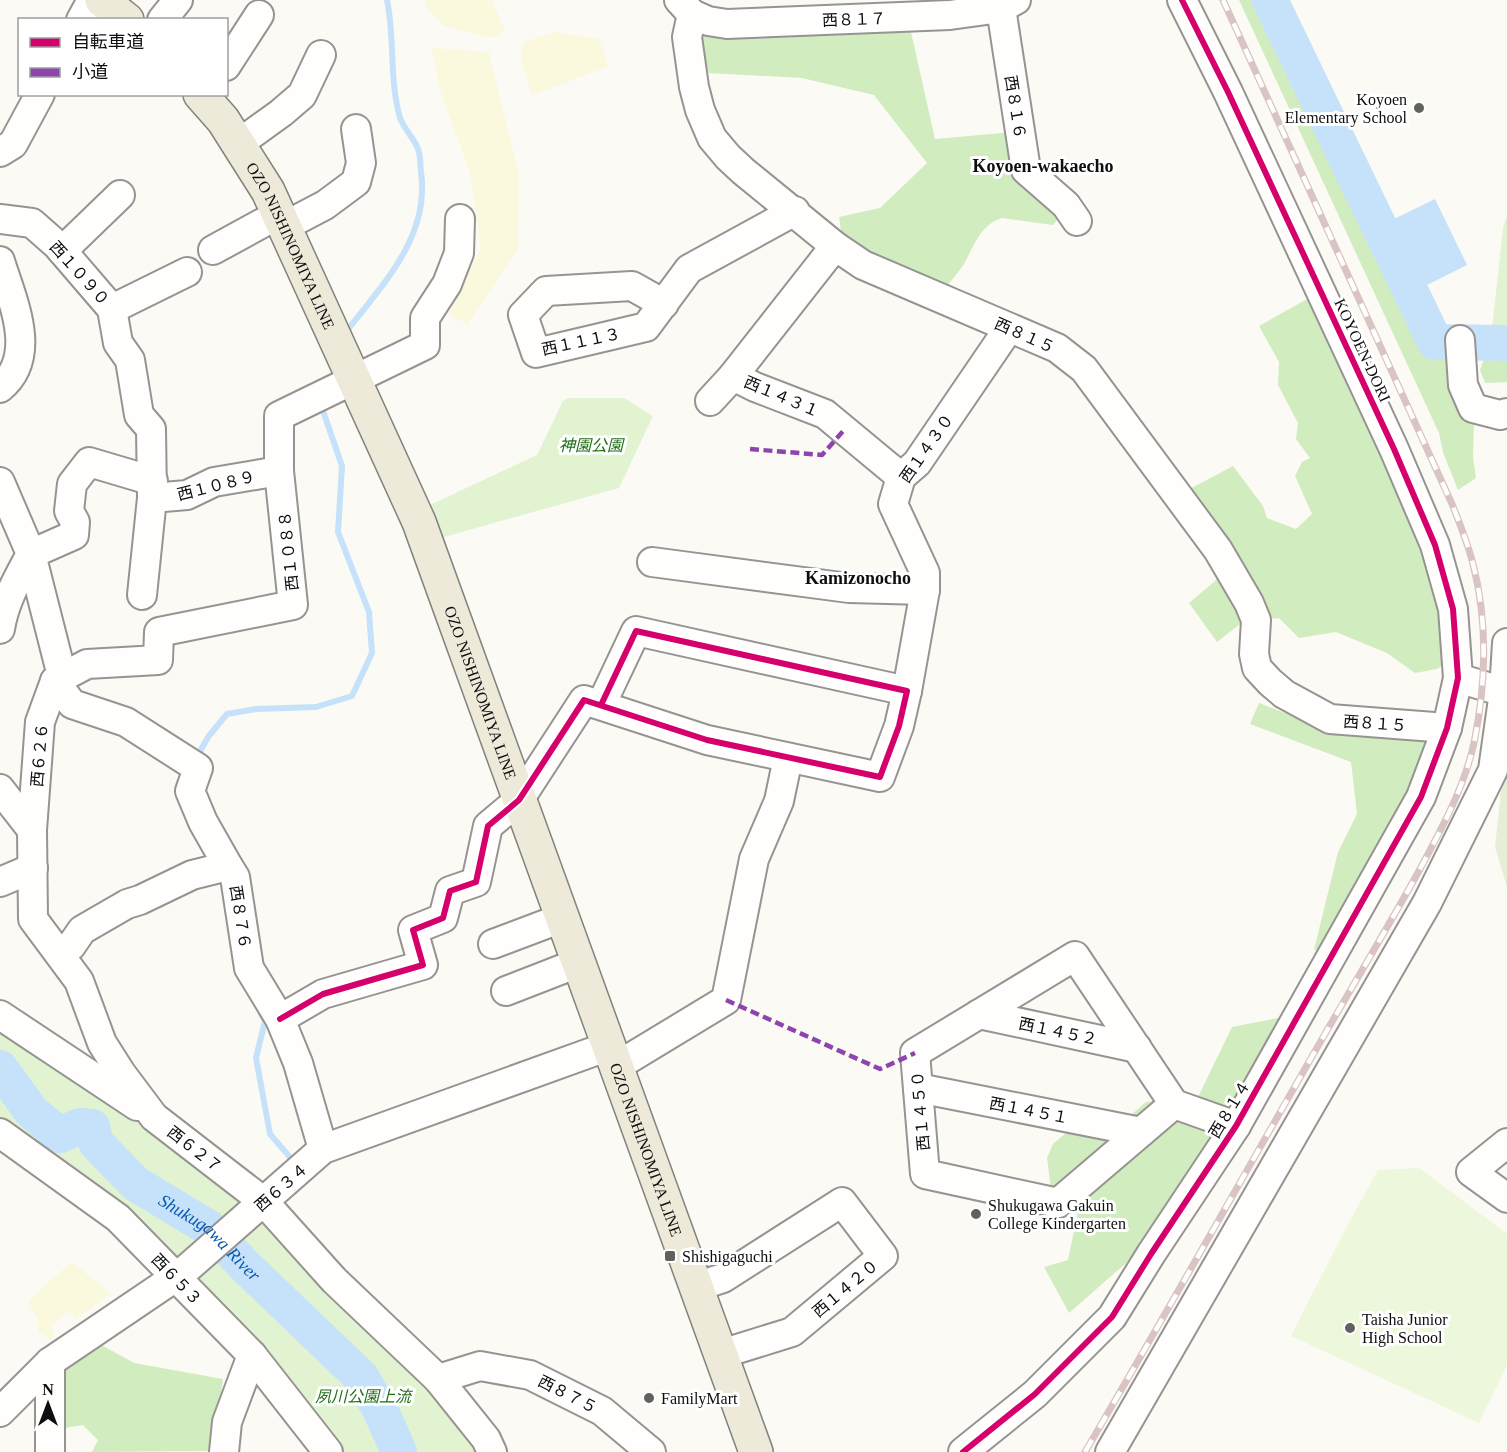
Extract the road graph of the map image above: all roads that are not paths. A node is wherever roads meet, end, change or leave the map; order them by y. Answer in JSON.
{"nodes":[{"id":1,"x":92,"y":0,"type":"edge"},
{"id":2,"x":102,"y":0,"type":"edge"},
{"id":3,"x":178,"y":0,"type":"edge"},
{"id":4,"x":1182,"y":0,"type":"edge"},
{"id":5,"x":1009,"y":4,"type":"edge"},
{"id":6,"x":685,"y":7,"type":"edge"},
{"id":7,"x":864,"y":9,"type":"edge"},
{"id":8,"x":259,"y":15,"type":"dead end"},
{"id":9,"x":82,"y":18,"type":"edge"},
{"id":10,"x":124,"y":18,"type":"edge"},
{"id":11,"x":164,"y":18,"type":"edge"},
{"id":12,"x":321,"y":55,"type":"dead end"},
{"id":13,"x":228,"y":63,"type":"edge"},
{"id":14,"x":39,"y":96,"type":"edge"},
{"id":15,"x":203,"y":96,"type":"edge"},
{"id":16,"x":356,"y":129,"type":"dead end"},
{"id":17,"x":238,"y":144,"type":"junction"},
{"id":18,"x":0,"y":152,"type":"edge"},
{"id":19,"x":120,"y":195,"type":"dead end"},
{"id":20,"x":795,"y":211,"type":"junction"},
{"id":21,"x":0,"y":219,"type":"edge"},
{"id":22,"x":460,"y":219,"type":"dead end"},
{"id":23,"x":282,"y":220,"type":"junction"},
{"id":24,"x":1077,"y":221,"type":"dead end"},
{"id":25,"x":836,"y":246,"type":"junction"},
{"id":26,"x":213,"y":250,"type":"dead end"},
{"id":27,"x":62,"y":251,"type":"junction"},
{"id":28,"x":187,"y":272,"type":"dead end"},
{"id":29,"x":2,"y":277,"type":"edge"},
{"id":30,"x":664,"y":304,"type":"dead end"},
{"id":31,"x":112,"y":309,"type":"junction"},
{"id":32,"x":1009,"y":328,"type":"junction"},
{"id":33,"x":1460,"y":339,"type":"dead end"},
{"id":34,"x":734,"y":376,"type":"junction"},
{"id":35,"x":355,"y":379,"type":"junction"},
{"id":36,"x":0,"y":388,"type":"edge"},
{"id":37,"x":710,"y":401,"type":"dead end"},
{"id":38,"x":1507,"y":413,"type":"edge"},
{"id":39,"x":279,"y":471,"type":"junction"},
{"id":40,"x":901,"y":477,"type":"junction"},
{"id":41,"x":0,"y":482,"type":"edge"},
{"id":42,"x":152,"y":490,"type":"junction"},
{"id":43,"x":31,"y":554,"type":"junction"},
{"id":44,"x":652,"y":562,"type":"dead end"},
{"id":45,"x":925,"y":590,"type":"junction"},
{"id":46,"x":141,"y":595,"type":"dead end"},
{"id":47,"x":1,"y":621,"type":"edge"},
{"id":48,"x":1507,"y":643,"type":"edge"},
{"id":49,"x":1458,"y":678,"type":"junction"},
{"id":50,"x":59,"y":679,"type":"junction"},
{"id":51,"x":907,"y":691,"type":"junction"},
{"id":52,"x":1504,"y":692,"type":"junction"},
{"id":53,"x":601,"y":705,"type":"junction"},
{"id":54,"x":1447,"y":728,"type":"junction"},
{"id":55,"x":788,"y":758,"type":"junction"},
{"id":56,"x":0,"y":789,"type":"edge"},
{"id":57,"x":519,"y":800,"type":"junction"},
{"id":58,"x":32,"y":830,"type":"junction"},
{"id":59,"x":33,"y":868,"type":"junction"},
{"id":60,"x":220,"y":868,"type":"junction"},
{"id":61,"x":0,"y":882,"type":"edge"},
{"id":62,"x":562,"y":918,"type":"junction"},
{"id":63,"x":493,"y":944,"type":"dead end"},
{"id":64,"x":59,"y":953,"type":"junction"},
{"id":65,"x":578,"y":963,"type":"junction"},
{"id":66,"x":506,"y":991,"type":"dead end"},
{"id":67,"x":979,"y":1014,"type":"junction"},
{"id":68,"x":0,"y":1015,"type":"edge"},
{"id":69,"x":280,"y":1018,"type":"junction"},
{"id":70,"x":1137,"y":1048,"type":"junction"},
{"id":71,"x":613,"y":1056,"type":"junction"},
{"id":72,"x":918,"y":1088,"type":"junction"},
{"id":73,"x":1174,"y":1104,"type":"junction"},
{"id":74,"x":154,"y":1117,"type":"junction"},
{"id":75,"x":1236,"y":1126,"type":"junction"},
{"id":76,"x":0,"y":1132,"type":"edge"},
{"id":77,"x":1141,"y":1132,"type":"junction"},
{"id":78,"x":1507,"y":1143,"type":"edge"},
{"id":79,"x":323,"y":1149,"type":"junction"},
{"id":80,"x":1507,"y":1198,"type":"edge"},
{"id":81,"x":260,"y":1205,"type":"junction"},
{"id":82,"x":179,"y":1275,"type":"junction"},
{"id":83,"x":696,"y":1287,"type":"junction"},
{"id":84,"x":721,"y":1354,"type":"junction"},
{"id":85,"x":252,"y":1355,"type":"junction"},
{"id":86,"x":51,"y":1362,"type":"junction"},
{"id":87,"x":438,"y":1379,"type":"junction"},
{"id":88,"x":0,"y":1412,"type":"edge"},
{"id":89,"x":50,"y":1452,"type":"edge"},
{"id":90,"x":224,"y":1452,"type":"edge"},
{"id":91,"x":328,"y":1452,"type":"edge"},
{"id":92,"x":492,"y":1452,"type":"edge"},
{"id":93,"x":651,"y":1452,"type":"edge"},
{"id":94,"x":756,"y":1452,"type":"edge"},
{"id":95,"x":963,"y":1452,"type":"edge"},
{"id":96,"x":1110,"y":1452,"type":"edge"}],
"edges":[{"from":1,"to":9,"type":"street"},
{"from":2,"to":10,"type":"main road"},
{"from":3,"to":11,"type":"street"},
{"from":4,"to":49,"type":"street","name":"KOYOEN-DORI"},
{"from":5,"to":7,"type":"street","name":"西８１７"},
{"from":5,"to":24,"type":"street","name":"西８１６"},
{"from":6,"to":7,"type":"street","name":"西８１７"},
{"from":6,"to":20,"type":"street","name":"西８１５"},
{"from":8,"to":13,"type":"street"},
{"from":12,"to":17,"type":"street"},
{"from":14,"to":18,"type":"street"},
{"from":15,"to":17,"type":"main road","name":"OZO NISHINOMIYA LINE"},
{"from":16,"to":23,"type":"street"},
{"from":17,"to":23,"type":"main road","name":"OZO NISHINOMIYA LINE"},
{"from":19,"to":27,"type":"street"},
{"from":20,"to":25,"type":"street","name":"西８１５"},
{"from":20,"to":30,"type":"street"},
{"from":21,"to":27,"type":"street","name":"西１０９０"},
{"from":22,"to":35,"type":"street"},
{"from":23,"to":26,"type":"street"},
{"from":23,"to":35,"type":"main road","name":"OZO NISHINOMIYA LINE"},
{"from":25,"to":32,"type":"street","name":"西８１５"},
{"from":25,"to":34,"type":"street","name":"西１４３１"},
{"from":27,"to":31,"type":"street","name":"西１０９０"},
{"from":28,"to":31,"type":"street"},
{"from":29,"to":36,"type":"street"},
{"from":31,"to":42,"type":"street","name":"西１０９０"},
{"from":32,"to":40,"type":"street","name":"西１４３０"},
{"from":32,"to":54,"type":"street","name":"西８１５"},
{"from":33,"to":38,"type":"street"},
{"from":34,"to":37,"type":"street"},
{"from":34,"to":40,"type":"street","name":"西１４３１"},
{"from":35,"to":39,"type":"street","name":"西１０８８"},
{"from":35,"to":57,"type":"main road","name":"OZO NISHINOMIYA LINE"},
{"from":39,"to":42,"type":"street","name":"西１０８９"},
{"from":39,"to":50,"type":"street","name":"西１０８８"},
{"from":40,"to":45,"type":"street","name":"西１４３０"},
{"from":41,"to":43,"type":"street"},
{"from":42,"to":43,"type":"street"},
{"from":42,"to":46,"type":"street","name":"西１０９０"},
{"from":43,"to":47,"type":"street"},
{"from":43,"to":50,"type":"street"},
{"from":44,"to":45,"type":"street"},
{"from":45,"to":51,"type":"street"},
{"from":48,"to":52,"type":"street"},
{"from":49,"to":52,"type":"street"},
{"from":49,"to":54,"type":"street","name":"KOYOEN-DORI"},
{"from":50,"to":58,"type":"street","name":"西６２６"},
{"from":50,"to":60,"type":"street"},
{"from":51,"to":53,"type":"street"},
{"from":51,"to":55,"type":"street"},
{"from":52,"to":96,"type":"street"},
{"from":53,"to":55,"type":"street"},
{"from":53,"to":57,"type":"street"},
{"from":54,"to":75,"type":"street","name":"西８１４"},
{"from":55,"to":71,"type":"street","name":"西６３４"},
{"from":56,"to":58,"type":"street"},
{"from":57,"to":62,"type":"main road","name":"OZO NISHINOMIYA LINE"},
{"from":57,"to":69,"type":"street"},
{"from":58,"to":59,"type":"street","name":"西６２７"},
{"from":59,"to":61,"type":"street"},
{"from":59,"to":64,"type":"street","name":"西６２７"},
{"from":60,"to":64,"type":"street","name":"西８７６"},
{"from":60,"to":69,"type":"street","name":"西８７６"},
{"from":62,"to":63,"type":"street"},
{"from":62,"to":65,"type":"main road","name":"OZO NISHINOMIYA LINE"},
{"from":64,"to":74,"type":"street","name":"西６２７"},
{"from":65,"to":66,"type":"street"},
{"from":65,"to":71,"type":"main road","name":"OZO NISHINOMIYA LINE"},
{"from":67,"to":70,"type":"street","name":"西１４５２"},
{"from":67,"to":70,"type":"street","name":"西１４５０"},
{"from":67,"to":72,"type":"street","name":"西１４５０"},
{"from":68,"to":74,"type":"street"},
{"from":69,"to":79,"type":"street","name":"西８７６"},
{"from":70,"to":73,"type":"street","name":"西１４５０"},
{"from":71,"to":79,"type":"street","name":"西６３４"},
{"from":71,"to":83,"type":"main road","name":"OZO NISHINOMIYA LINE"},
{"from":72,"to":77,"type":"street","name":"西１４５１"},
{"from":72,"to":77,"type":"street","name":"西１４５０"},
{"from":73,"to":75,"type":"street"},
{"from":73,"to":77,"type":"street","name":"西１４５０"},
{"from":74,"to":81,"type":"street","name":"西６２７"},
{"from":75,"to":95,"type":"street","name":"西８１４"},
{"from":76,"to":82,"type":"street","name":"西６５３"},
{"from":78,"to":80,"type":"street"},
{"from":79,"to":81,"type":"street","name":"西６３４"},
{"from":81,"to":82,"type":"street","name":"西６３４"},
{"from":81,"to":87,"type":"street","name":"西６２７"},
{"from":82,"to":85,"type":"street","name":"西６５３"},
{"from":82,"to":86,"type":"street","name":"西６３４"},
{"from":83,"to":84,"type":"main road","name":"OZO NISHINOMIYA LINE"},
{"from":83,"to":84,"type":"street","name":"西１４２０"},
{"from":84,"to":94,"type":"main road","name":"OZO NISHINOMIYA LINE"},
{"from":85,"to":90,"type":"street"},
{"from":85,"to":91,"type":"street","name":"西６５３"},
{"from":86,"to":88,"type":"street","name":"西６３４"},
{"from":86,"to":89,"type":"street"},
{"from":87,"to":92,"type":"street","name":"西６２７"},
{"from":87,"to":93,"type":"street","name":"西８７５"}]}
